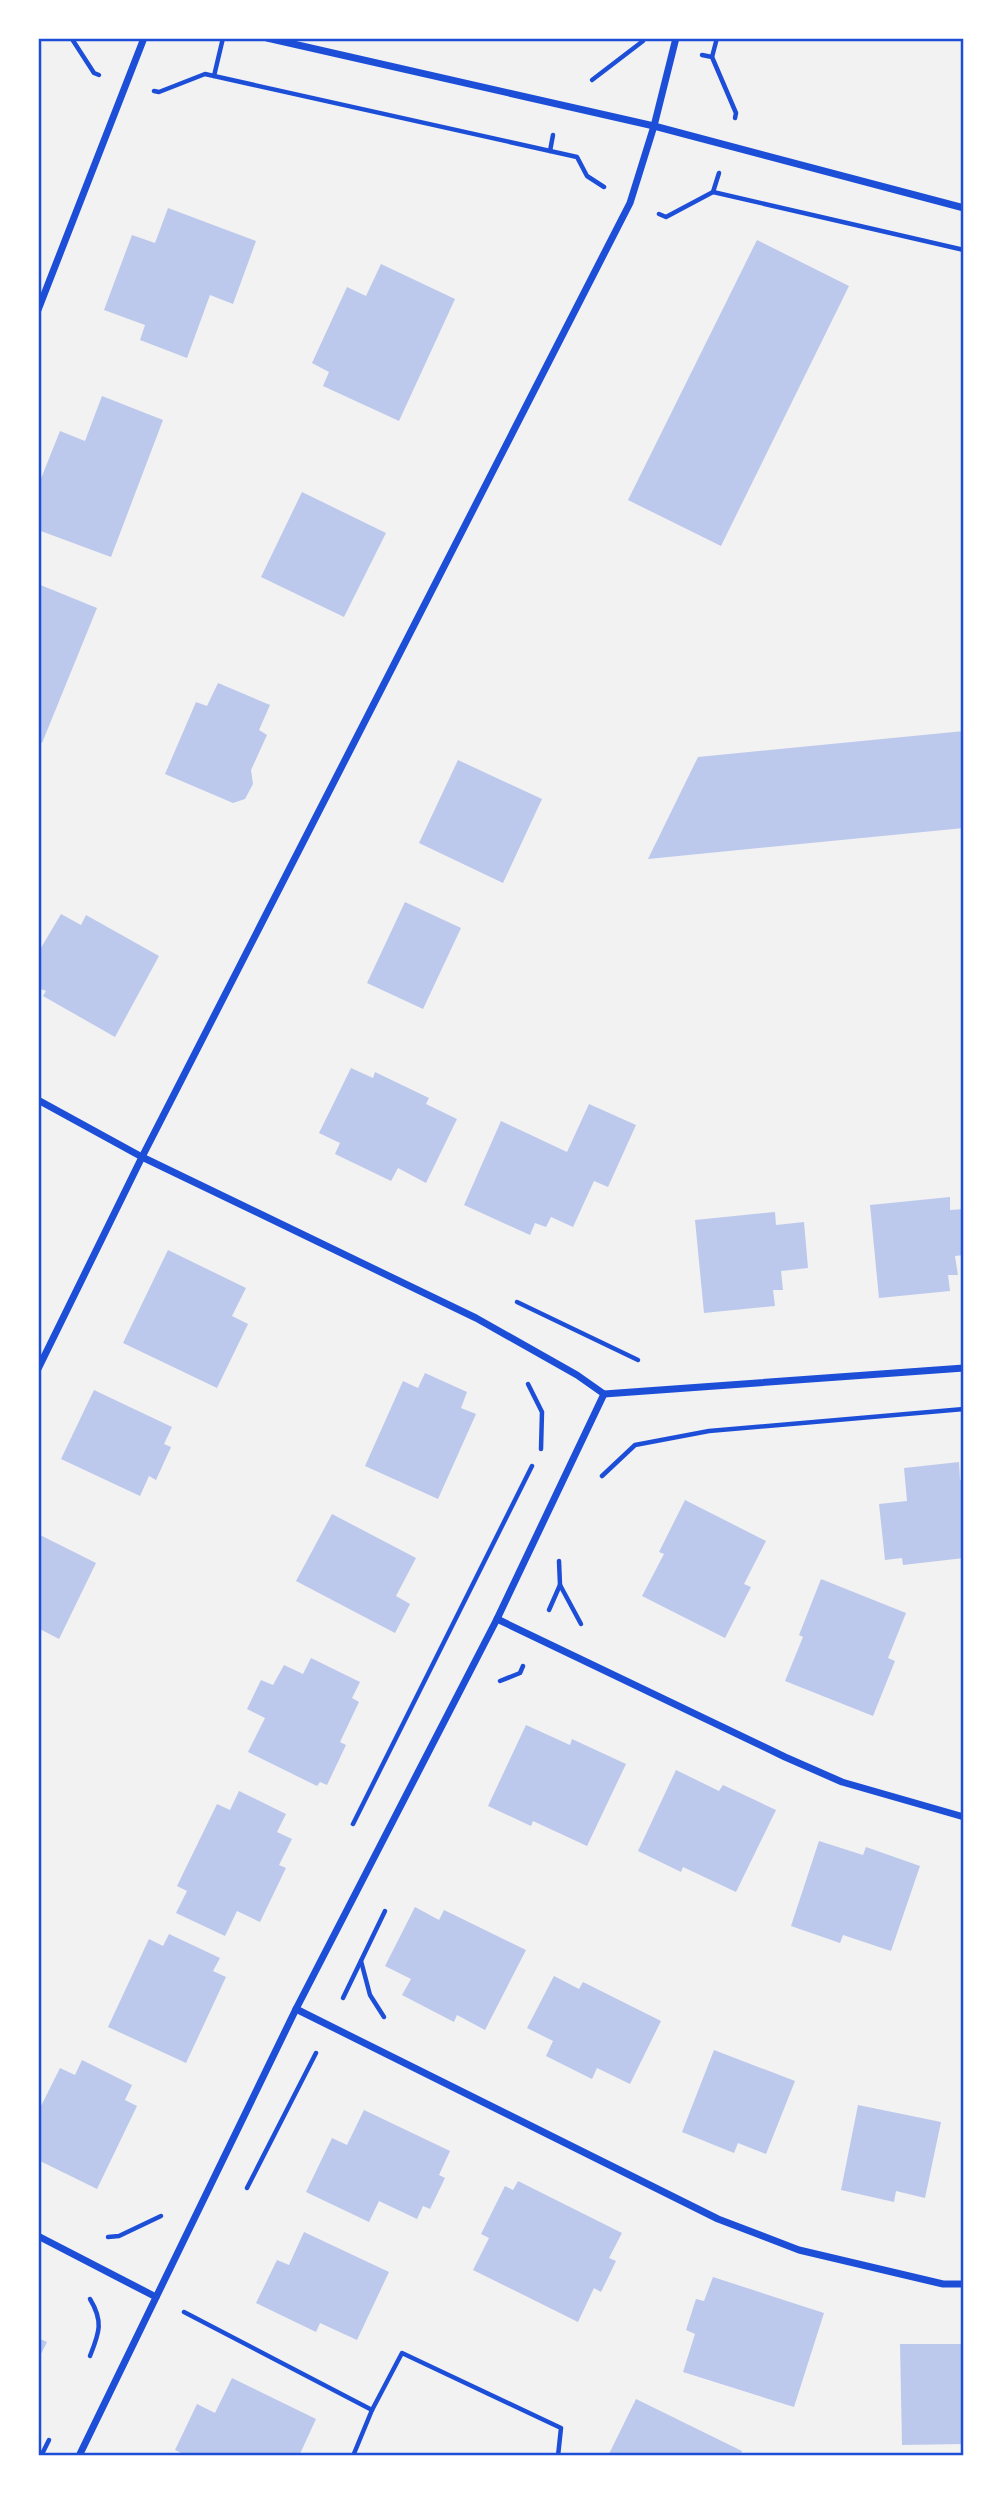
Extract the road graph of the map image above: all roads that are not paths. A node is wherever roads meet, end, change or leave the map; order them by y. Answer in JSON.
{"nodes":[{"id":1,"x":144,"y":38,"type":"edge"},
{"id":2,"x":267,"y":38,"type":"edge"},
{"id":3,"x":676,"y":38,"type":"edge"},
{"id":4,"x":653,"y":126,"type":"junction"},
{"id":5,"x":964,"y":208,"type":"edge"},
{"id":6,"x":38,"y":310,"type":"edge"},
{"id":7,"x":38,"y":1100,"type":"edge"},
{"id":8,"x":142,"y":1157,"type":"junction"},
{"id":9,"x":38,"y":1368,"type":"edge"},
{"id":10,"x":964,"y":1368,"type":"edge"},
{"id":11,"x":604,"y":1394,"type":"junction"},
{"id":12,"x":498,"y":1619,"type":"junction"},
{"id":13,"x":964,"y":1817,"type":"edge"},
{"id":14,"x":296,"y":2008,"type":"junction"},
{"id":15,"x":38,"y":2236,"type":"edge"},
{"id":16,"x":964,"y":2284,"type":"edge"},
{"id":17,"x":156,"y":2297,"type":"junction"},
{"id":18,"x":79,"y":2455,"type":"edge"}],
"edges":[{"from":1,"to":6,"type":"street"},
{"from":2,"to":4,"type":"street"},
{"from":3,"to":4,"type":"street"},
{"from":4,"to":5,"type":"street"},
{"from":4,"to":8,"type":"street"},
{"from":7,"to":8,"type":"street"},
{"from":8,"to":9,"type":"street"},
{"from":8,"to":11,"type":"street"},
{"from":10,"to":11,"type":"street"},
{"from":11,"to":12,"type":"street"},
{"from":12,"to":13,"type":"street"},
{"from":12,"to":14,"type":"street"},
{"from":14,"to":16,"type":"street"},
{"from":14,"to":17,"type":"street"},
{"from":15,"to":17,"type":"street"},
{"from":17,"to":18,"type":"street"}]}
